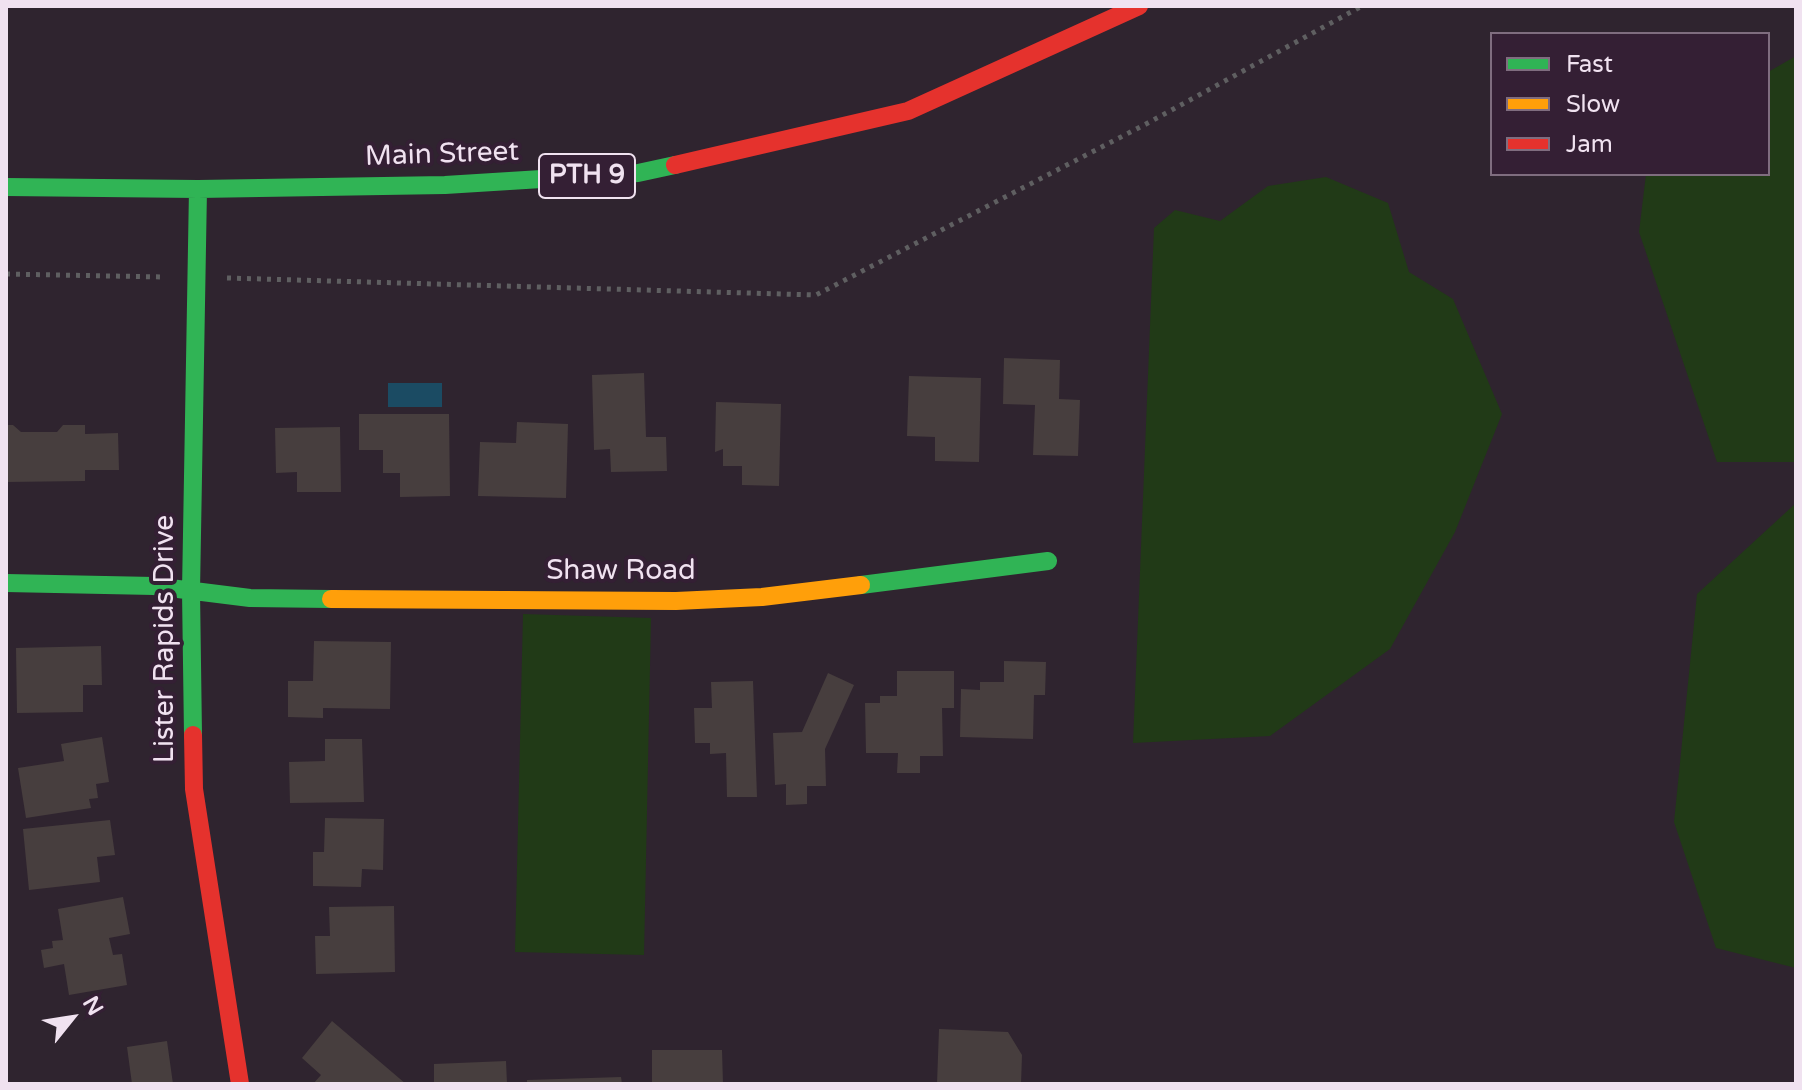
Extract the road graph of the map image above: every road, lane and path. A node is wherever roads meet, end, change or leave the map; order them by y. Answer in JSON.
{"nodes":[{"id":1,"x":1139,"y":6,"type":"edge"},
{"id":2,"x":1362,"y":6,"type":"edge"},
{"id":3,"x":6,"y":187,"type":"edge"},
{"id":4,"x":198,"y":189,"type":"junction"},
{"id":5,"x":6,"y":274,"type":"edge"},
{"id":6,"x":196,"y":277,"type":"junction"},
{"id":7,"x":1048,"y":561,"type":"dead end"},
{"id":8,"x":6,"y":583,"type":"edge"},
{"id":9,"x":191,"y":591,"type":"junction"},
{"id":10,"x":240,"y":1084,"type":"edge"}],
"edges":[{"from":1,"to":4,"type":"street","name":"Main Street","number":"PTH 9"},
{"from":2,"to":6,"type":"path"},
{"from":3,"to":4,"type":"street","name":"Main Street","number":"PTH 9"},
{"from":4,"to":6,"type":"street","name":"Lister Rapids Drive"},
{"from":5,"to":6,"type":"path"},
{"from":6,"to":9,"type":"street","name":"Lister Rapids Drive"},
{"from":7,"to":9,"type":"street","name":"Shaw Road"},
{"from":8,"to":9,"type":"street","name":"Shaw Road"},
{"from":9,"to":10,"type":"street","name":"Lister Rapids Drive"}]}
